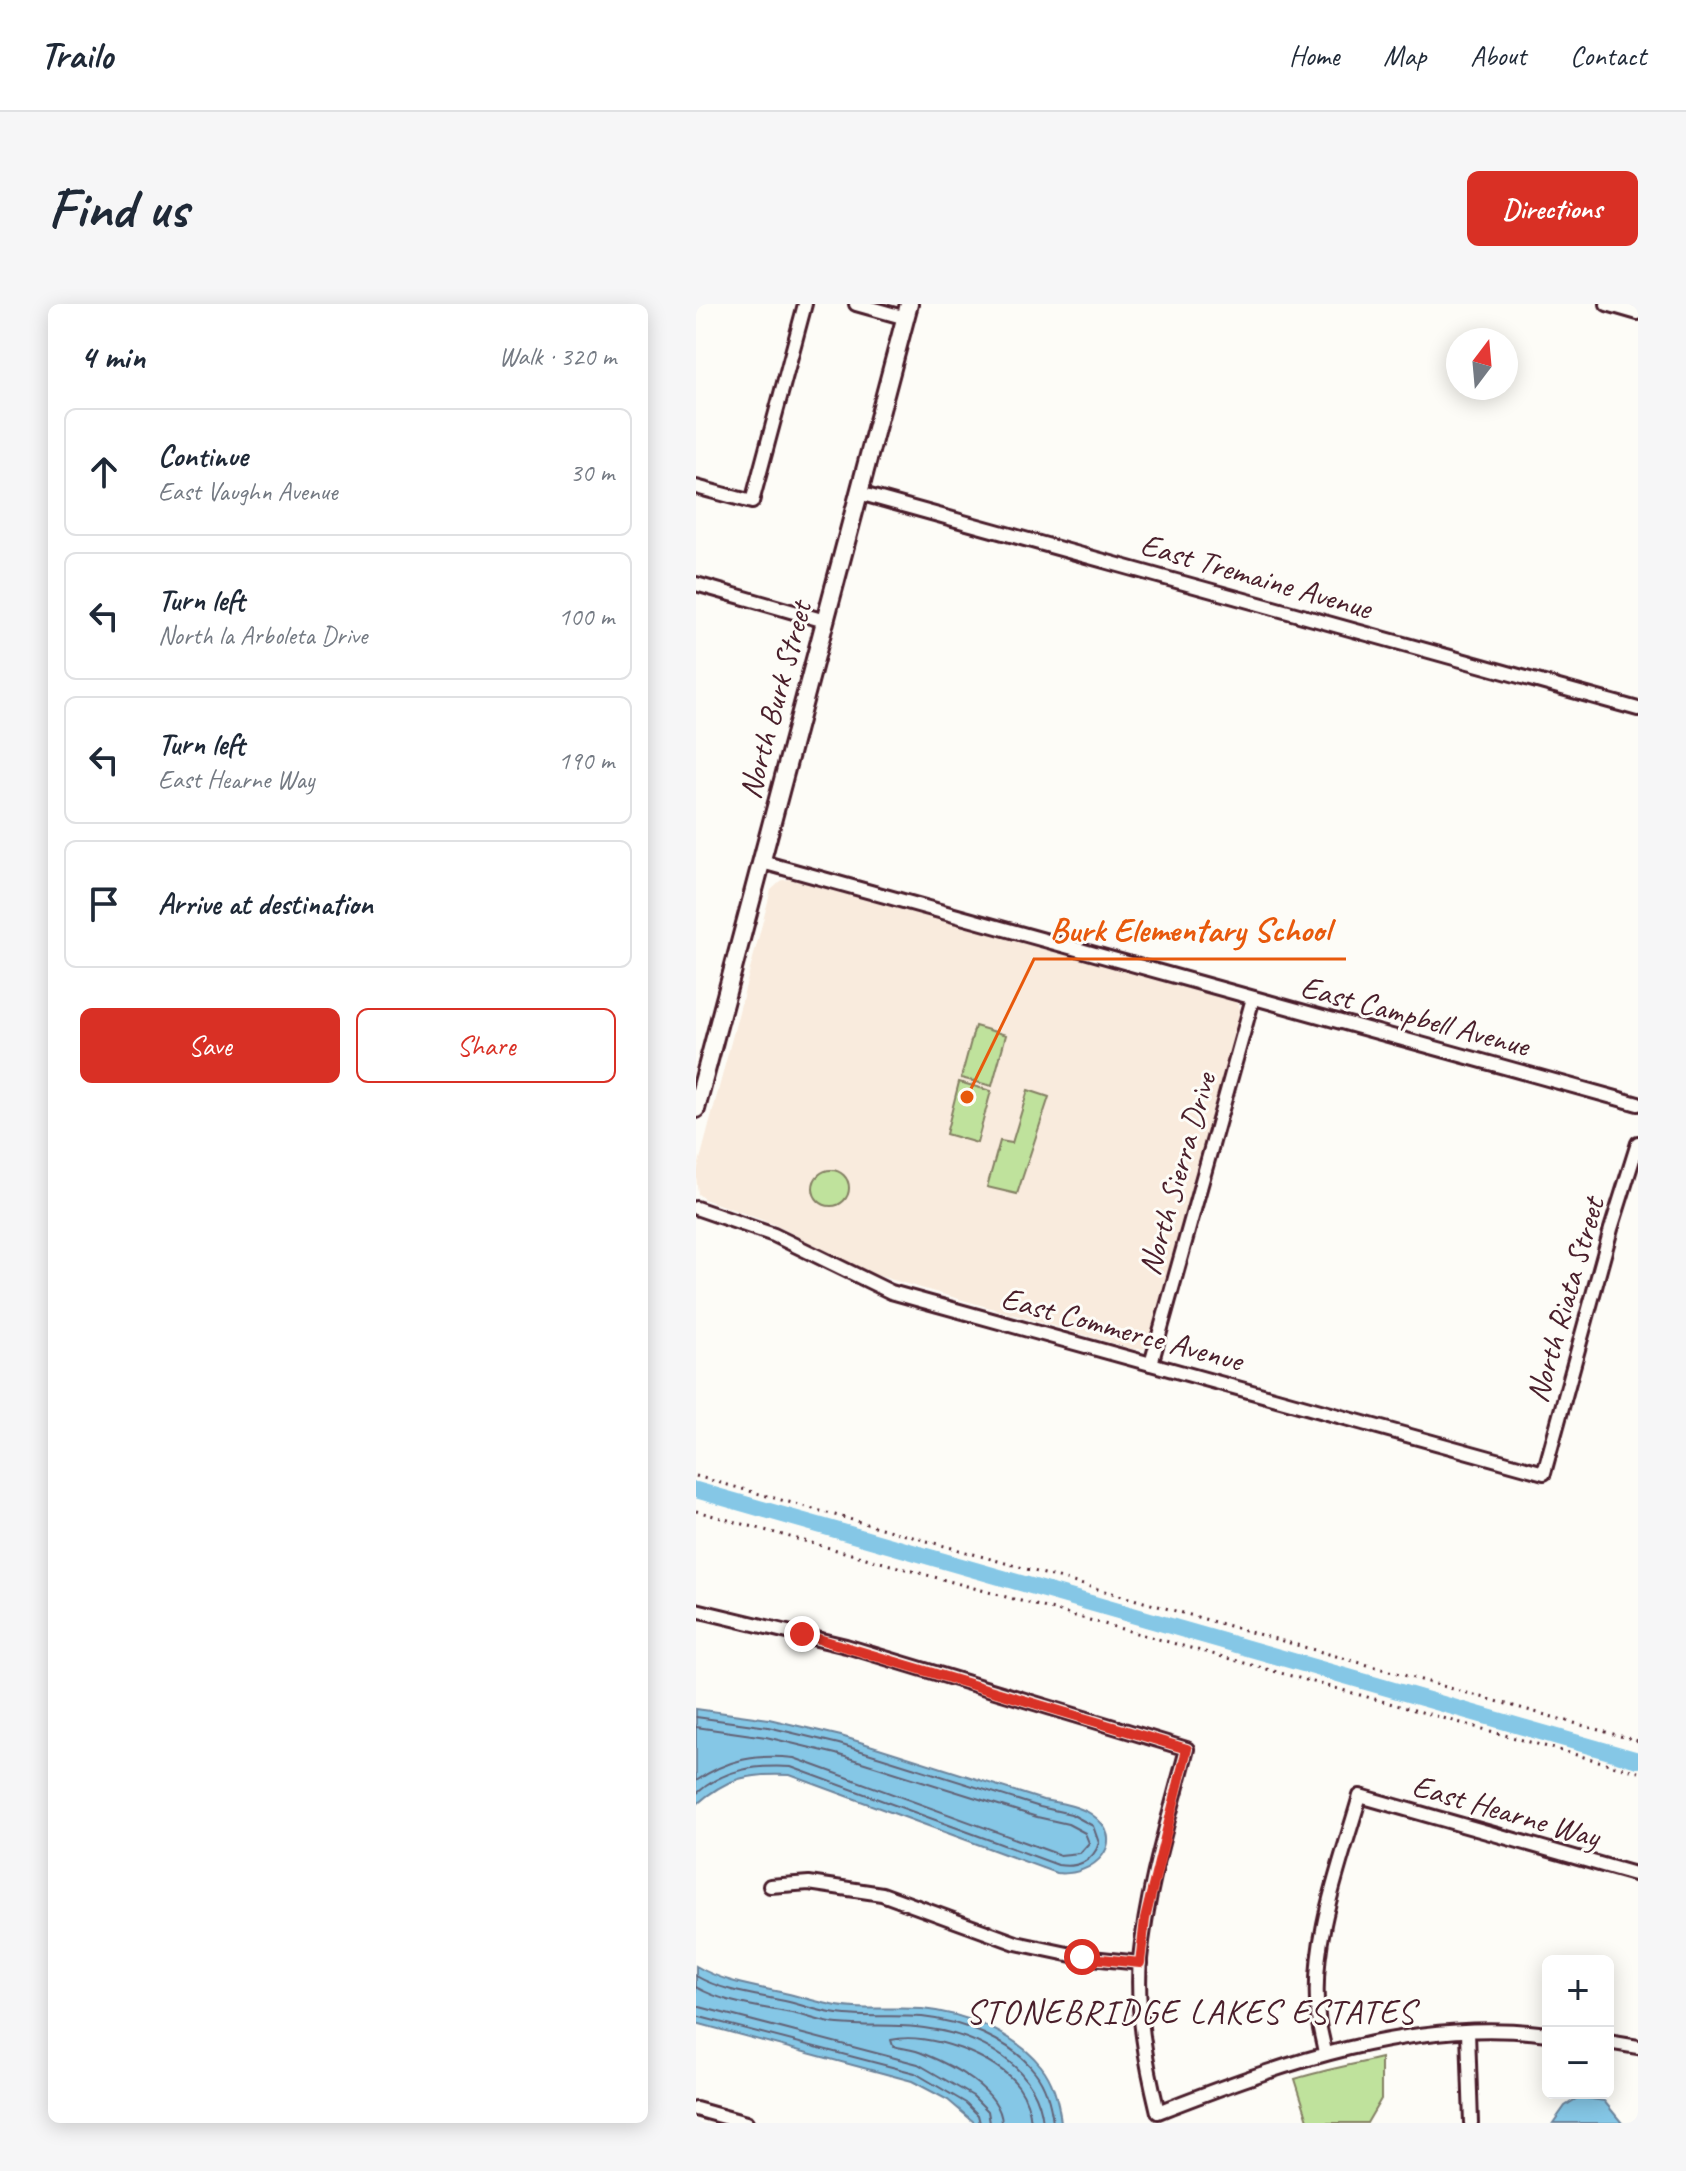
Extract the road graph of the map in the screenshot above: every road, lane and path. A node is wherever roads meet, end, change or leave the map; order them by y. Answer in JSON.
{"nodes":[{"id":1,"x":805,"y":304,"type":"edge"},
{"id":2,"x":856,"y":304,"type":"edge"},
{"id":3,"x":1610,"y":304,"type":"edge"},
{"id":4,"x":908,"y":311,"type":"edge"},
{"id":5,"x":1638,"y":313,"type":"edge"},
{"id":6,"x":696,"y":487,"type":"edge"},
{"id":7,"x":859,"y":493,"type":"junction"},
{"id":8,"x":696,"y":584,"type":"edge"},
{"id":9,"x":825,"y":621,"type":"junction"},
{"id":10,"x":1638,"y":709,"type":"edge"},
{"id":11,"x":762,"y":862,"type":"junction"},
{"id":12,"x":1253,"y":998,"type":"junction"},
{"id":13,"x":1638,"y":1104,"type":"edge"},
{"id":14,"x":696,"y":1109,"type":"edge"},
{"id":15,"x":1638,"y":1143,"type":"edge"},
{"id":16,"x":696,"y":1208,"type":"edge"},
{"id":17,"x":1151,"y":1364,"type":"junction"},
{"id":18,"x":1544,"y":1473,"type":"joint"},
{"id":19,"x":696,"y":1476,"type":"edge"},
{"id":20,"x":696,"y":1511,"type":"edge"},
{"id":21,"x":696,"y":1610,"type":"edge"},
{"id":22,"x":1638,"y":1741,"type":"edge"},
{"id":23,"x":1638,"y":1772,"type":"edge"},
{"id":24,"x":1638,"y":1875,"type":"edge"},
{"id":25,"x":770,"y":1886,"type":"dead end"},
{"id":26,"x":1140,"y":1963,"type":"junction"},
{"id":27,"x":1468,"y":2032,"type":"junction"},
{"id":28,"x":1542,"y":2033,"type":"edge"},
{"id":29,"x":1614,"y":2043,"type":"edge"},
{"id":30,"x":1638,"y":2047,"type":"edge"},
{"id":31,"x":1325,"y":2053,"type":"junction"},
{"id":32,"x":696,"y":2109,"type":"edge"},
{"id":33,"x":746,"y":2123,"type":"edge"},
{"id":34,"x":1471,"y":2123,"type":"edge"}],
"edges":[{"from":1,"to":6,"type":"street"},
{"from":2,"to":4,"type":"street"},
{"from":3,"to":5,"type":"street"},
{"from":4,"to":7,"type":"street","name":"North Burk Street"},
{"from":7,"to":9,"type":"street","name":"North Burk Street"},
{"from":7,"to":10,"type":"street","name":"East Tremaine Avenue"},
{"from":8,"to":9,"type":"street"},
{"from":9,"to":11,"type":"street","name":"North Burk Street"},
{"from":11,"to":12,"type":"street","name":"East Campbell Avenue"},
{"from":11,"to":14,"type":"street","name":"North Burk Street"},
{"from":12,"to":13,"type":"street","name":"East Campbell Avenue"},
{"from":12,"to":17,"type":"street","name":"North Sierra Drive"},
{"from":15,"to":18,"type":"street","name":"North Riata Street"},
{"from":16,"to":17,"type":"street","name":"East Commerce Avenue"},
{"from":17,"to":18,"type":"street","name":"East Commerce Avenue"},
{"from":19,"to":22,"type":"path"},
{"from":20,"to":23,"type":"path"},
{"from":21,"to":26,"type":"street"},
{"from":24,"to":31,"type":"street","name":"East Hearne Way"},
{"from":25,"to":26,"type":"street"},
{"from":26,"to":31,"type":"street"},
{"from":27,"to":28,"type":"street"},
{"from":27,"to":31,"type":"street"},
{"from":27,"to":34,"type":"street"},
{"from":29,"to":30,"type":"street"},
{"from":32,"to":33,"type":"street"}]}
